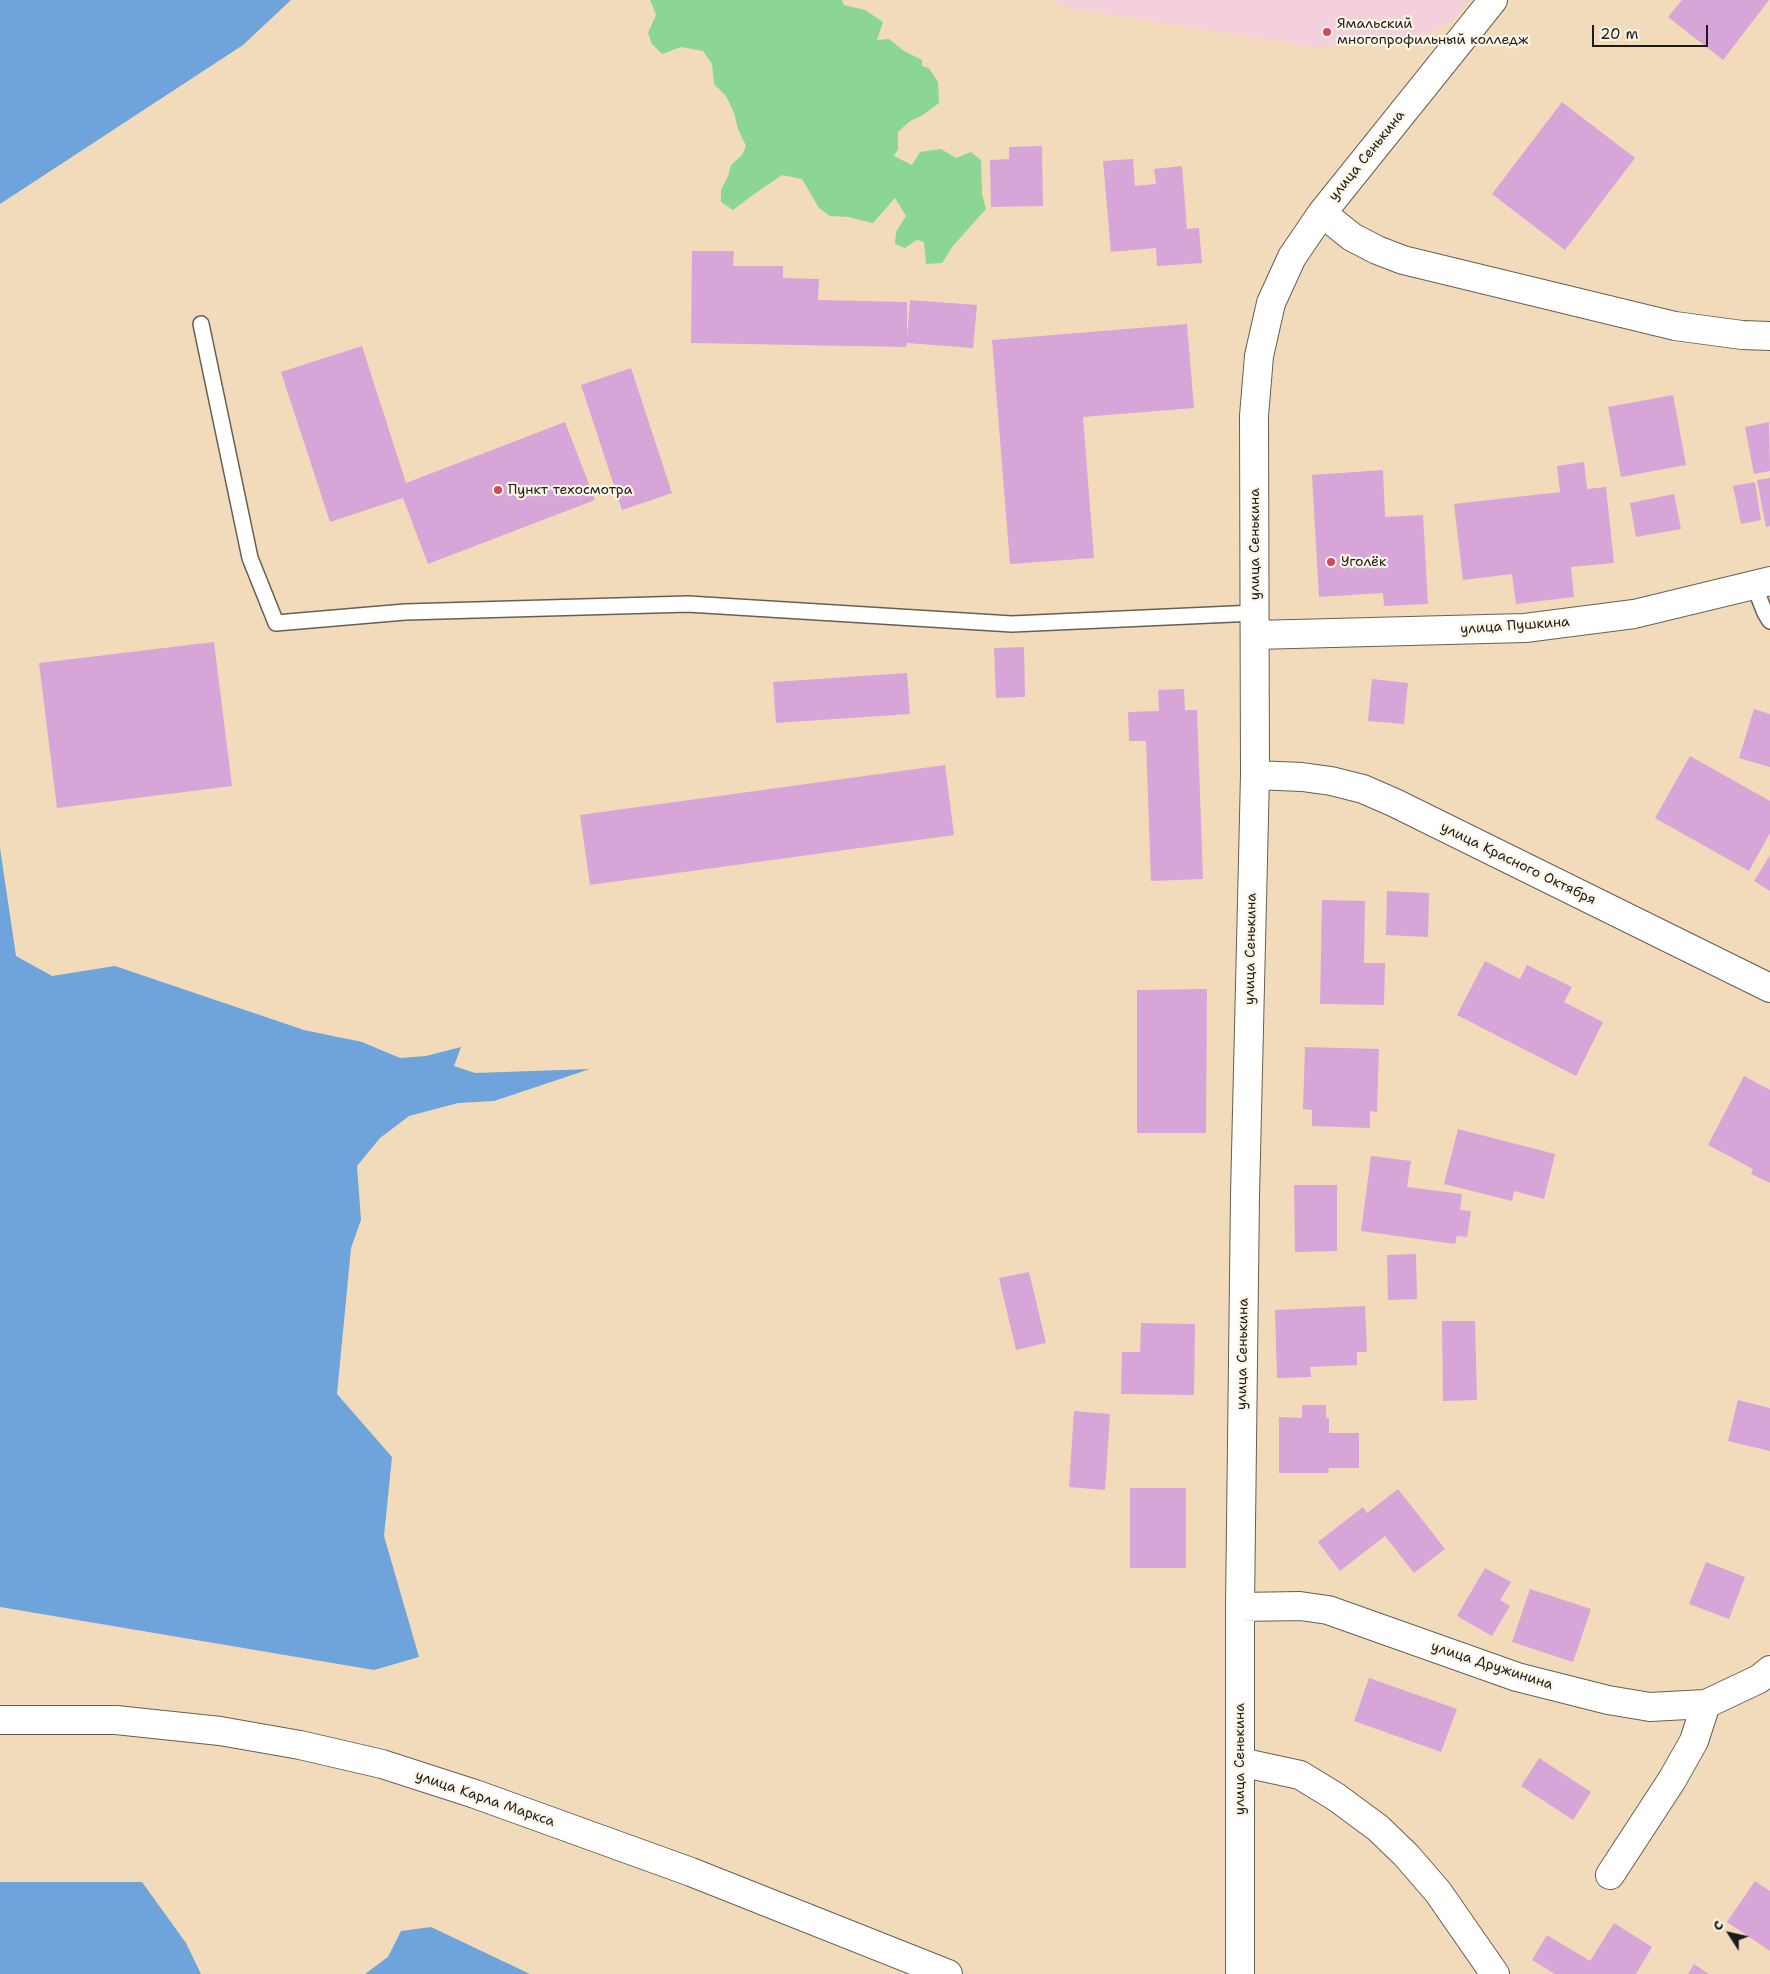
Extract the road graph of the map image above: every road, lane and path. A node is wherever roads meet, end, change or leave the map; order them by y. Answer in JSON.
{"nodes":[{"id":1,"x":1493,"y":0,"type":"edge"},
{"id":2,"x":1322,"y":213,"type":"junction"},
{"id":3,"x":201,"y":324,"type":"dead end"},
{"id":4,"x":1770,"y":336,"type":"edge"},
{"id":5,"x":1762,"y":583,"type":"edge"},
{"id":6,"x":1770,"y":621,"type":"edge"},
{"id":7,"x":1255,"y":624,"type":"junction"},
{"id":8,"x":1255,"y":775,"type":"junction"},
{"id":9,"x":1770,"y":988,"type":"edge"},
{"id":10,"x":1240,"y":1607,"type":"junction"},
{"id":11,"x":1770,"y":1670,"type":"edge"},
{"id":12,"x":1706,"y":1704,"type":"junction"},
{"id":13,"x":0,"y":1720,"type":"edge"},
{"id":14,"x":1240,"y":1762,"type":"junction"},
{"id":15,"x":1610,"y":1875,"type":"dead end"},
{"id":16,"x":948,"y":1974,"type":"edge"},
{"id":17,"x":1240,"y":1974,"type":"edge"},
{"id":18,"x":1496,"y":1974,"type":"edge"}],
"edges":[{"from":1,"to":2,"type":"street","name":"улица Сенькина"},
{"from":2,"to":4,"type":"street"},
{"from":2,"to":7,"type":"street","name":"улица Сенькина"},
{"from":3,"to":7,"type":"lane"},
{"from":5,"to":6,"type":"lane"},
{"from":5,"to":7,"type":"street","name":"улица Пушкина"},
{"from":7,"to":8,"type":"street","name":"улица Сенькина"},
{"from":8,"to":9,"type":"street","name":"улица Красного Октября"},
{"from":8,"to":10,"type":"street","name":"улица Сенькина"},
{"from":10,"to":12,"type":"street","name":"улица Дружинина"},
{"from":10,"to":14,"type":"street","name":"улица Сенькина"},
{"from":11,"to":12,"type":"street","name":"улица Дружинина"},
{"from":12,"to":15,"type":"street"},
{"from":13,"to":16,"type":"street","name":"улица Карла Маркса"},
{"from":14,"to":17,"type":"street","name":"улица Сенькина"},
{"from":14,"to":18,"type":"street"}]}
